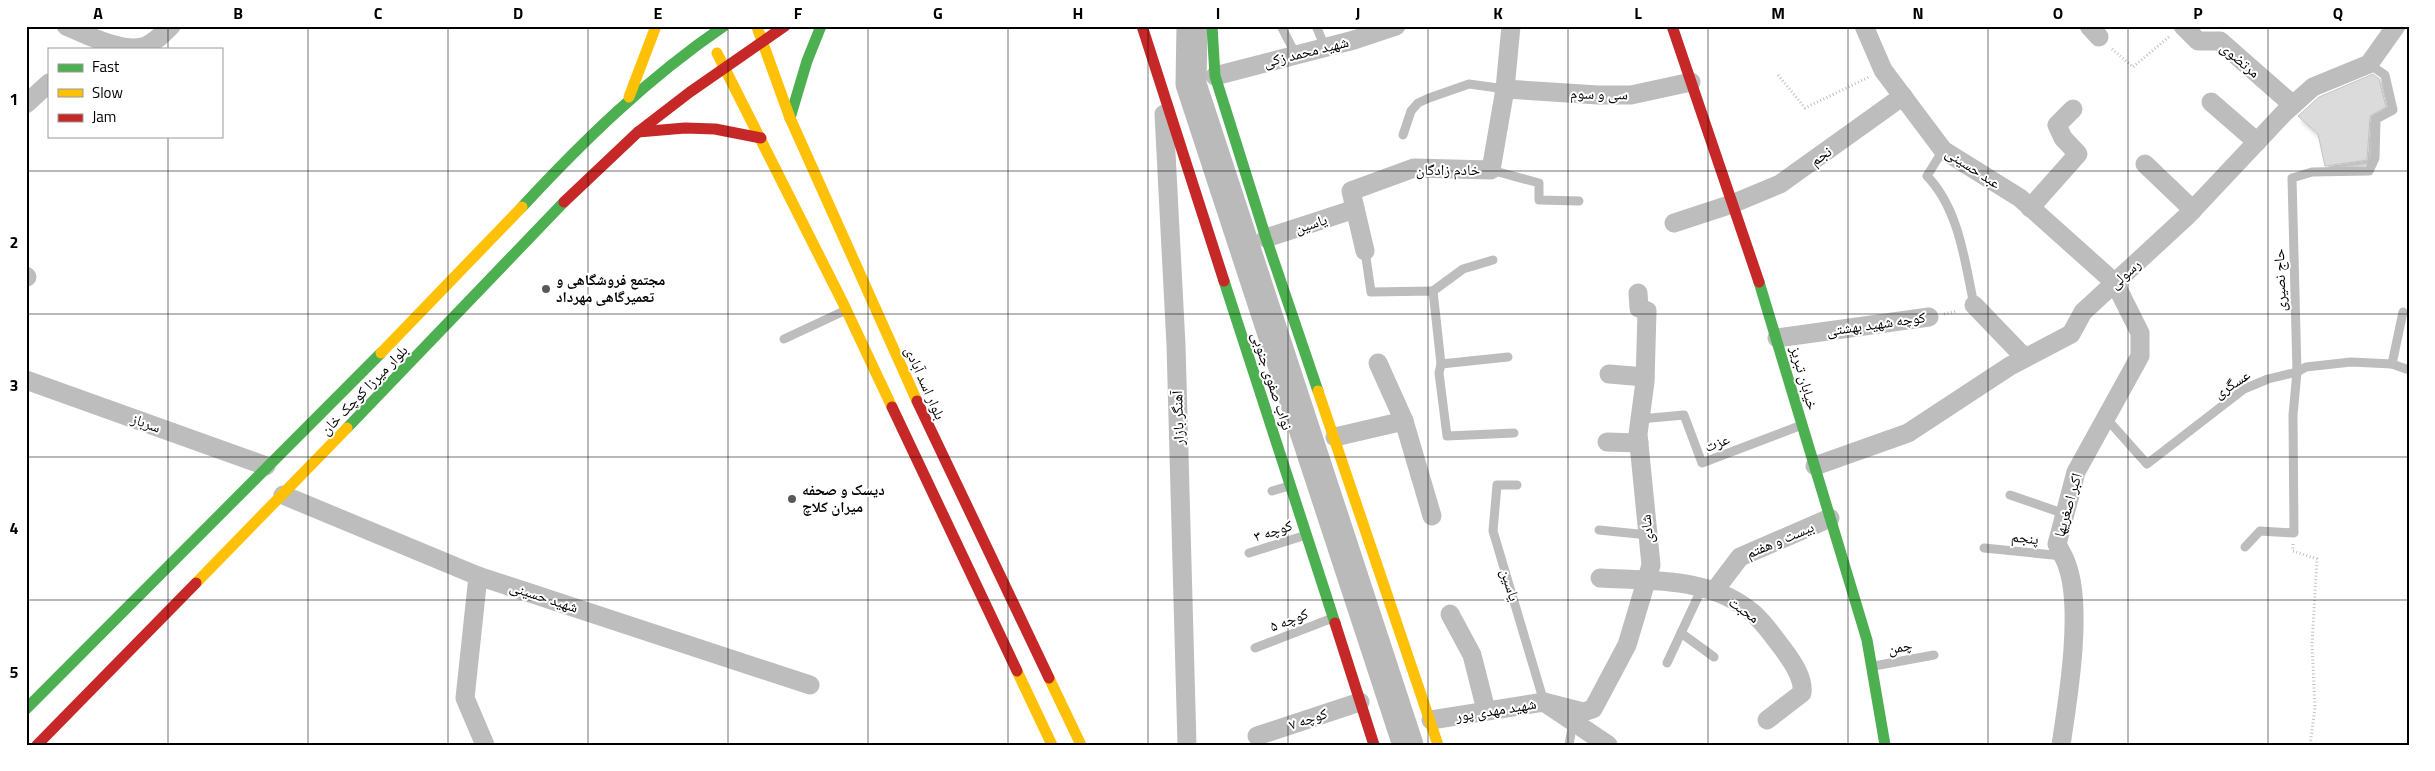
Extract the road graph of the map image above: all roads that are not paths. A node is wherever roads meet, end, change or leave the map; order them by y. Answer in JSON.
{"nodes":[{"id":1,"x":66,"y":26,"type":"edge"},
{"id":2,"x":171,"y":26,"type":"edge"},
{"id":3,"x":656,"y":26,"type":"edge"},
{"id":4,"x":724,"y":26,"type":"edge"},
{"id":5,"x":757,"y":26,"type":"edge"},
{"id":6,"x":785,"y":26,"type":"edge"},
{"id":7,"x":821,"y":26,"type":"edge"},
{"id":8,"x":1142,"y":26,"type":"edge"},
{"id":9,"x":1212,"y":26,"type":"edge"},
{"id":10,"x":1281,"y":26,"type":"edge"},
{"id":11,"x":1316,"y":26,"type":"edge"},
{"id":12,"x":1396,"y":26,"type":"edge"},
{"id":13,"x":1511,"y":26,"type":"edge"},
{"id":14,"x":1672,"y":26,"type":"edge"},
{"id":15,"x":1864,"y":26,"type":"edge"},
{"id":16,"x":2396,"y":26,"type":"edge"},
{"id":17,"x":2179,"y":29,"type":"edge"},
{"id":18,"x":708,"y":31,"type":"edge"},
{"id":19,"x":763,"y":43,"type":"junction"},
{"id":20,"x":89,"y":44,"type":"edge"},
{"id":21,"x":1325,"y":47,"type":"junction"},
{"id":22,"x":126,"y":48,"type":"edge"},
{"id":23,"x":137,"y":48,"type":"edge"},
{"id":24,"x":1296,"y":54,"type":"junction"},
{"id":25,"x":2369,"y":64,"type":"junction"},
{"id":26,"x":724,"y":69,"type":"junction"},
{"id":27,"x":1215,"y":76,"type":"junction"},
{"id":28,"x":1691,"y":82,"type":"junction"},
{"id":29,"x":48,"y":84,"type":"edge"},
{"id":30,"x":1505,"y":89,"type":"junction"},
{"id":31,"x":1162,"y":92,"type":"junction"},
{"id":32,"x":1903,"y":96,"type":"junction"},
{"id":33,"x":629,"y":97,"type":"junction"},
{"id":34,"x":2211,"y":102,"type":"dead end"},
{"id":35,"x":26,"y":104,"type":"edge"},
{"id":36,"x":2293,"y":106,"type":"junction"},
{"id":37,"x":2073,"y":109,"type":"dead end"},
{"id":38,"x":790,"y":118,"type":"junction"},
{"id":39,"x":638,"y":132,"type":"junction"},
{"id":40,"x":1403,"y":135,"type":"dead end"},
{"id":41,"x":761,"y":138,"type":"junction"},
{"id":42,"x":2257,"y":142,"type":"junction"},
{"id":43,"x":1943,"y":150,"type":"junction"},
{"id":44,"x":2145,"y":164,"type":"dead end"},
{"id":45,"x":1490,"y":170,"type":"junction"},
{"id":46,"x":537,"y":190,"type":"junction"},
{"id":47,"x":1579,"y":201,"type":"dead end"},
{"id":48,"x":1732,"y":204,"type":"junction"},
{"id":49,"x":559,"y":207,"type":"junction"},
{"id":50,"x":2030,"y":208,"type":"junction"},
{"id":51,"x":1355,"y":209,"type":"junction"},
{"id":52,"x":2193,"y":210,"type":"junction"},
{"id":53,"x":1674,"y":223,"type":"dead end"},
{"id":54,"x":1266,"y":238,"type":"junction"},
{"id":55,"x":1365,"y":251,"type":"joint"},
{"id":56,"x":1493,"y":260,"type":"dead end"},
{"id":57,"x":2114,"y":283,"type":"junction"},
{"id":58,"x":1433,"y":291,"type":"junction"},
{"id":59,"x":1638,"y":293,"type":"dead end"},
{"id":60,"x":1974,"y":305,"type":"joint"},
{"id":61,"x":846,"y":309,"type":"junction"},
{"id":62,"x":2403,"y":312,"type":"dead end"},
{"id":63,"x":1929,"y":317,"type":"road end"},
{"id":64,"x":1777,"y":338,"type":"junction"},
{"id":65,"x":784,"y":340,"type":"dead end"},
{"id":66,"x":1508,"y":357,"type":"dead end"},
{"id":67,"x":2025,"y":358,"type":"junction"},
{"id":68,"x":1378,"y":363,"type":"dead end"},
{"id":69,"x":1441,"y":364,"type":"junction"},
{"id":70,"x":2392,"y":364,"type":"junction"},
{"id":71,"x":2409,"y":370,"type":"edge"},
{"id":72,"x":2297,"y":372,"type":"junction"},
{"id":73,"x":1609,"y":374,"type":"dead end"},
{"id":74,"x":1645,"y":376,"type":"junction"},
{"id":75,"x":26,"y":380,"type":"edge"},
{"id":76,"x":2106,"y":418,"type":"junction"},
{"id":77,"x":1640,"y":419,"type":"junction"},
{"id":78,"x":1404,"y":421,"type":"junction"},
{"id":79,"x":1802,"y":424,"type":"junction"},
{"id":80,"x":1514,"y":433,"type":"dead end"},
{"id":81,"x":1335,"y":436,"type":"junction"},
{"id":82,"x":1608,"y":442,"type":"dead end"},
{"id":83,"x":1639,"y":443,"type":"junction"},
{"id":84,"x":266,"y":466,"type":"junction"},
{"id":85,"x":1815,"y":466,"type":"junction"},
{"id":86,"x":1290,"y":486,"type":"junction"},
{"id":87,"x":1517,"y":486,"type":"dead end"},
{"id":88,"x":1272,"y":490,"type":"dead end"},
{"id":89,"x":283,"y":495,"type":"junction"},
{"id":90,"x":2010,"y":495,"type":"dead end"},
{"id":91,"x":2064,"y":514,"type":"junction"},
{"id":92,"x":1432,"y":516,"type":"dead end"},
{"id":93,"x":1830,"y":518,"type":"junction"},
{"id":94,"x":1599,"y":530,"type":"dead end"},
{"id":95,"x":1306,"y":535,"type":"junction"},
{"id":96,"x":1648,"y":535,"type":"junction"},
{"id":97,"x":2245,"y":547,"type":"dead end"},
{"id":98,"x":1984,"y":548,"type":"dead end"},
{"id":99,"x":1248,"y":553,"type":"dead end"},
{"id":100,"x":2063,"y":556,"type":"junction"},
{"id":101,"x":478,"y":576,"type":"junction"},
{"id":102,"x":1600,"y":578,"type":"dead end"},
{"id":103,"x":1648,"y":581,"type":"junction"},
{"id":104,"x":1709,"y":589,"type":"junction"},
{"id":105,"x":1450,"y":614,"type":"dead end"},
{"id":106,"x":1333,"y":618,"type":"junction"},
{"id":107,"x":1681,"y":633,"type":"junction"},
{"id":108,"x":1255,"y":648,"type":"dead end"},
{"id":109,"x":1934,"y":655,"type":"dead end"},
{"id":110,"x":1714,"y":657,"type":"dead end"},
{"id":111,"x":1667,"y":663,"type":"dead end"},
{"id":112,"x":1872,"y":667,"type":"junction"},
{"id":113,"x":810,"y":685,"type":"dead end"},
{"id":114,"x":1360,"y":702,"type":"junction"},
{"id":115,"x":1544,"y":702,"type":"junction"},
{"id":116,"x":26,"y":709,"type":"edge"},
{"id":117,"x":1486,"y":710,"type":"junction"},
{"id":118,"x":1431,"y":720,"type":"junction"},
{"id":119,"x":1766,"y":720,"type":"dead end"},
{"id":120,"x":1573,"y":721,"type":"junction"},
{"id":121,"x":1257,"y":736,"type":"dead end"},
{"id":122,"x":37,"y":745,"type":"edge"},
{"id":123,"x":485,"y":745,"type":"edge"},
{"id":124,"x":1052,"y":745,"type":"edge"},
{"id":125,"x":1082,"y":745,"type":"edge"},
{"id":126,"x":1187,"y":745,"type":"edge"},
{"id":127,"x":1374,"y":745,"type":"edge"},
{"id":128,"x":1438,"y":745,"type":"edge"},
{"id":129,"x":1569,"y":745,"type":"edge"},
{"id":130,"x":1608,"y":745,"type":"edge"},
{"id":131,"x":1885,"y":745,"type":"edge"},
{"id":132,"x":2061,"y":745,"type":"edge"}],
"edges":[{"from":1,"to":20,"type":"street"},
{"from":2,"to":23,"type":"street"},
{"from":3,"to":33,"type":"main road"},
{"from":4,"to":18,"type":"main road","name":"بلوار میرزا کوچک خان"},
{"from":5,"to":19,"type":"main road","name":"بلوار اسد آبادی"},
{"from":6,"to":19,"type":"main road","name":"بلوار میرزا کوچک خان"},
{"from":7,"to":38,"type":"main road"},
{"from":8,"to":31,"type":"main road","name":"نواب صفوی جنوبی"},
{"from":9,"to":27,"type":"main road"},
{"from":10,"to":24,"type":"lane"},
{"from":11,"to":21,"type":"lane"},
{"from":12,"to":21,"type":"street","name":"شهید محمد زکی"},
{"from":13,"to":30,"type":"street"},
{"from":14,"to":28,"type":"main road","name":"خیابان تبریز"},
{"from":15,"to":32,"type":"street","name":"عبد حسینی"},
{"from":16,"to":25,"type":"street"},
{"from":17,"to":36,"type":"street","name":"مرتضوی"},
{"from":18,"to":26,"type":"main road"},
{"from":18,"to":33,"type":"main road","name":"بلوار میرزا کوچک خان"},
{"from":19,"to":26,"type":"main road","name":"بلوار میرزا کوچک خان"},
{"from":19,"to":38,"type":"main road","name":"بلوار اسد آبادی"},
{"from":20,"to":22,"type":"street"},
{"from":21,"to":24,"type":"street","name":"شهید محمد زکی"},
{"from":24,"to":27,"type":"street","name":"شهید محمد زکی"},
{"from":25,"to":36,"type":"street","name":"رسولی"},
{"from":25,"to":72,"type":"lane","name":"حاج نصیری"},
{"from":26,"to":39,"type":"main road","name":"بلوار میرزا کوچک خان"},
{"from":26,"to":41,"type":"main road"},
{"from":27,"to":54,"type":"main road"},
{"from":28,"to":30,"type":"street","name":"سی و سوم"},
{"from":28,"to":48,"type":"main road","name":"خیابان تبریز"},
{"from":29,"to":35,"type":"street"},
{"from":30,"to":40,"type":"lane"},
{"from":30,"to":45,"type":"street"},
{"from":31,"to":86,"type":"main road","name":"نواب صفوی جنوبی"},
{"from":31,"to":126,"type":"street","name":"آهنگر بازار"},
{"from":32,"to":43,"type":"street","name":"عبد حسینی"},
{"from":32,"to":48,"type":"street","name":"نجم"},
{"from":33,"to":46,"type":"main road","name":"بلوار میرزا کوچک خان"},
{"from":34,"to":42,"type":"street"},
{"from":36,"to":42,"type":"street","name":"رسولی"},
{"from":37,"to":50,"type":"street"},
{"from":38,"to":125,"type":"main road","name":"بلوار اسد آبادی"},
{"from":39,"to":41,"type":"main road"},
{"from":39,"to":49,"type":"main road","name":"بلوار میرزا کوچک خان"},
{"from":41,"to":61,"type":"main road"},
{"from":42,"to":52,"type":"street","name":"رسولی"},
{"from":43,"to":50,"type":"street","name":"عبد حسینی"},
{"from":43,"to":60,"type":"lane"},
{"from":44,"to":52,"type":"street"},
{"from":45,"to":47,"type":"lane"},
{"from":45,"to":51,"type":"street","name":"خادم زادگان"},
{"from":46,"to":49,"type":"main road"},
{"from":46,"to":84,"type":"main road","name":"بلوار میرزا کوچک خان"},
{"from":48,"to":53,"type":"street","name":"نجم"},
{"from":48,"to":64,"type":"main road","name":"خیابان تبریز"},
{"from":49,"to":89,"type":"main road","name":"بلوار میرزا کوچک خان"},
{"from":50,"to":57,"type":"street","name":"عبد حسینی"},
{"from":51,"to":54,"type":"street","name":"یاسین"},
{"from":51,"to":55,"type":"street","name":"خادم زادگان"},
{"from":52,"to":57,"type":"street","name":"رسولی"},
{"from":54,"to":81,"type":"main road"},
{"from":55,"to":58,"type":"lane"},
{"from":56,"to":58,"type":"lane"},
{"from":57,"to":67,"type":"street","name":"رسولی"},
{"from":57,"to":76,"type":"street","name":"اکبر اصغریها"},
{"from":58,"to":69,"type":"lane"},
{"from":59,"to":74,"type":"street","name":"شادی"},
{"from":60,"to":67,"type":"street"},
{"from":61,"to":65,"type":"lane"},
{"from":61,"to":124,"type":"main road"},
{"from":62,"to":70,"type":"lane"},
{"from":63,"to":64,"type":"street","name":"کوچه شهید بهشتی"},
{"from":64,"to":79,"type":"main road","name":"خیابان تبریز"},
{"from":66,"to":69,"type":"lane"},
{"from":67,"to":85,"type":"street","name":"رسولی"},
{"from":68,"to":78,"type":"street"},
{"from":69,"to":80,"type":"lane"},
{"from":70,"to":71,"type":"lane","name":"عسگری"},
{"from":70,"to":72,"type":"lane","name":"عسگری"},
{"from":72,"to":76,"type":"lane","name":"عسگری"},
{"from":72,"to":97,"type":"lane","name":"حاج نصیری"},
{"from":73,"to":74,"type":"street"},
{"from":74,"to":77,"type":"street","name":"شادی"},
{"from":75,"to":84,"type":"street","name":"سرباز"},
{"from":76,"to":91,"type":"street","name":"اکبر اصغریها"},
{"from":77,"to":79,"type":"lane","name":"عزت"},
{"from":77,"to":83,"type":"street","name":"شادی"},
{"from":78,"to":81,"type":"street"},
{"from":78,"to":92,"type":"street"},
{"from":79,"to":85,"type":"main road","name":"خیابان تبریز"},
{"from":81,"to":118,"type":"main road"},
{"from":82,"to":83,"type":"street"},
{"from":83,"to":96,"type":"street","name":"شادی"},
{"from":84,"to":116,"type":"main road","name":"بلوار میرزا کوچک خان"},
{"from":85,"to":93,"type":"main road","name":"خیابان تبریز"},
{"from":86,"to":88,"type":"lane"},
{"from":86,"to":95,"type":"main road","name":"نواب صفوی جنوبی"},
{"from":87,"to":115,"type":"lane","name":"یاسین"},
{"from":89,"to":101,"type":"street","name":"شهید حسینی"},
{"from":89,"to":122,"type":"main road","name":"بلوار میرزا کوچک خان"},
{"from":90,"to":91,"type":"lane"},
{"from":91,"to":100,"type":"street","name":"اکبر اصغریها"},
{"from":93,"to":104,"type":"street","name":"بیست و هفتم"},
{"from":93,"to":112,"type":"main road","name":"خیابان تبریز"},
{"from":94,"to":96,"type":"lane"},
{"from":95,"to":99,"type":"lane","name":"کوچه ۳"},
{"from":95,"to":106,"type":"main road","name":"نواب صفوی جنوبی"},
{"from":96,"to":103,"type":"street","name":"شادی"},
{"from":98,"to":100,"type":"lane","name":"پنجم"},
{"from":100,"to":132,"type":"street","name":"اکبر اصغریها"},
{"from":101,"to":113,"type":"street","name":"شهید حسینی"},
{"from":101,"to":123,"type":"street"},
{"from":102,"to":103,"type":"street","name":"محبت"},
{"from":103,"to":104,"type":"street","name":"محبت"},
{"from":103,"to":115,"type":"street","name":"شادی"},
{"from":104,"to":107,"type":"lane"},
{"from":104,"to":119,"type":"street","name":"محبت"},
{"from":105,"to":117,"type":"street"},
{"from":106,"to":108,"type":"lane","name":"کوچه ۵"},
{"from":106,"to":114,"type":"main road","name":"نواب صفوی جنوبی"},
{"from":107,"to":110,"type":"lane"},
{"from":107,"to":111,"type":"lane"},
{"from":109,"to":112,"type":"lane","name":"چمن"},
{"from":112,"to":131,"type":"main road","name":"خیابان تبریز"},
{"from":114,"to":121,"type":"street","name":"کوچه ۷"},
{"from":114,"to":127,"type":"main road","name":"نواب صفوی جنوبی"},
{"from":115,"to":117,"type":"street","name":"شهید مهدی پور"},
{"from":115,"to":120,"type":"street","name":"شهید مهدی پور"},
{"from":117,"to":118,"type":"street","name":"شهید مهدی پور"},
{"from":118,"to":128,"type":"main road"},
{"from":120,"to":129,"type":"lane"},
{"from":120,"to":130,"type":"street","name":"شهید مهدی پور"}]}
